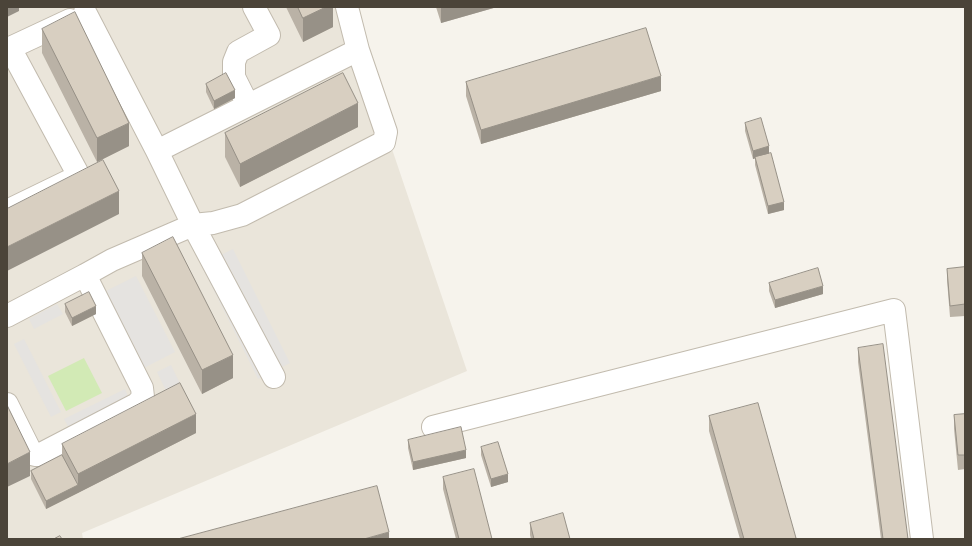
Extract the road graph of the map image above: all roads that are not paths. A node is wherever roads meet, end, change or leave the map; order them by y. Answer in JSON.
{"nodes":[{"id":1,"x":254,"y":7,"type":"edge"},
{"id":2,"x":348,"y":7,"type":"edge"},
{"id":3,"x":84,"y":10,"type":"edge"},
{"id":4,"x":9,"y":48,"type":"edge"},
{"id":5,"x":358,"y":50,"type":"junction"},
{"id":6,"x":248,"y":105,"type":"junction"},
{"id":7,"x":157,"y":151,"type":"junction"},
{"id":8,"x":7,"y":211,"type":"edge"},
{"id":9,"x":193,"y":225,"type":"junction"},
{"id":10,"x":85,"y":275,"type":"junction"},
{"id":11,"x":7,"y":316,"type":"edge"},
{"id":12,"x":274,"y":377,"type":"dead end"},
{"id":13,"x":7,"y":404,"type":"edge"},
{"id":14,"x":433,"y":428,"type":"dead end"},
{"id":15,"x":922,"y":539,"type":"edge"}],
"edges":[{"from":1,"to":6,"type":"lane"},
{"from":2,"to":5,"type":"lane"},
{"from":3,"to":4,"type":"lane"},
{"from":3,"to":7,"type":"lane"},
{"from":4,"to":8,"type":"lane"},
{"from":5,"to":6,"type":"lane"},
{"from":5,"to":9,"type":"lane"},
{"from":6,"to":7,"type":"lane"},
{"from":7,"to":9,"type":"lane"},
{"from":9,"to":10,"type":"lane"},
{"from":9,"to":12,"type":"lane"},
{"from":10,"to":11,"type":"lane"},
{"from":10,"to":13,"type":"lane"},
{"from":14,"to":15,"type":"lane"}]}
